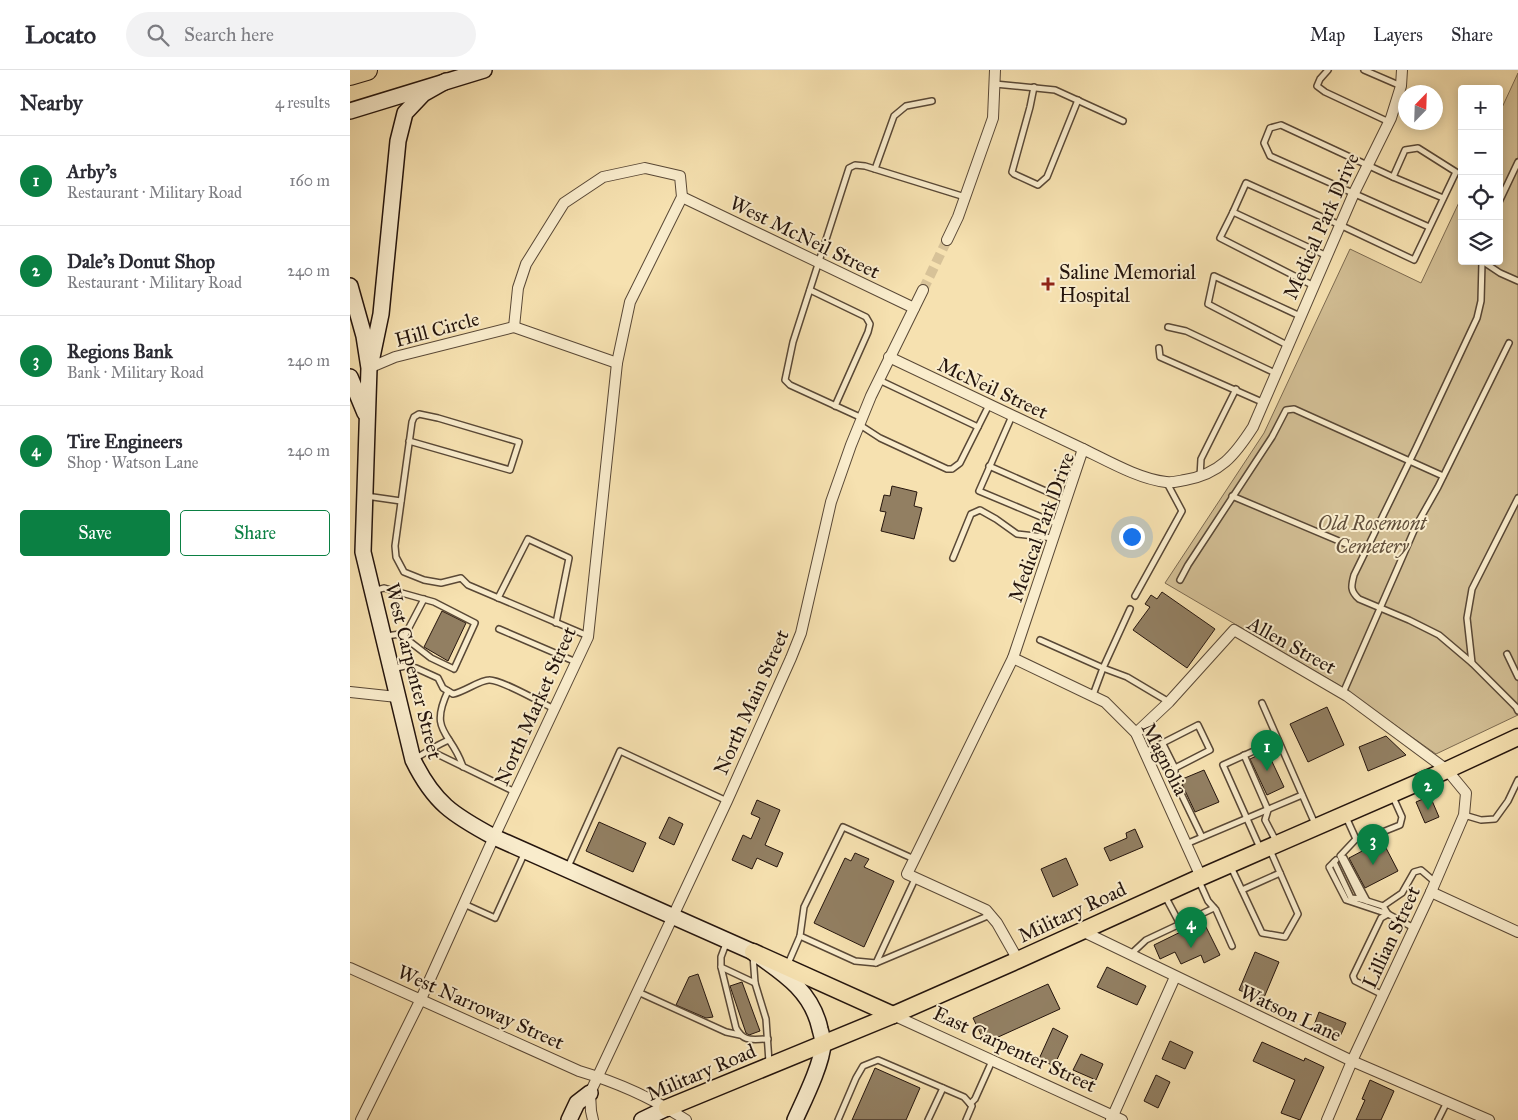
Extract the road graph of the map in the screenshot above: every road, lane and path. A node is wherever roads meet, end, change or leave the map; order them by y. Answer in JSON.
{"nodes":[{"id":1,"x":367,"y":70,"type":"edge"},
{"id":2,"x":484,"y":70,"type":"edge"},
{"id":3,"x":995,"y":70,"type":"edge"},
{"id":4,"x":1328,"y":70,"type":"edge"},
{"id":5,"x":1364,"y":70,"type":"edge"},
{"id":6,"x":1402,"y":70,"type":"edge"},
{"id":7,"x":350,"y":75,"type":"edge"},
{"id":8,"x":446,"y":81,"type":"junction"},
{"id":9,"x":994,"y":84,"type":"junction"},
{"id":10,"x":1399,"y":85,"type":"edge"},
{"id":11,"x":1401,"y":85,"type":"edge"},
{"id":12,"x":1034,"y":87,"type":"junction"},
{"id":13,"x":1398,"y":95,"type":"edge"},
{"id":14,"x":1078,"y":100,"type":"junction"},
{"id":15,"x":932,"y":101,"type":"dead end"},
{"id":16,"x":350,"y":111,"type":"edge"},
{"id":17,"x":1123,"y":120,"type":"dead end"},
{"id":18,"x":1389,"y":122,"type":"junction"},
{"id":19,"x":1518,"y":162,"type":"edge"},
{"id":20,"x":1367,"y":166,"type":"junction"},
{"id":21,"x":875,"y":169,"type":"junction"},
{"id":22,"x":1393,"y":177,"type":"junction"},
{"id":23,"x":1354,"y":193,"type":"junction"},
{"id":24,"x":1503,"y":194,"type":"edge"},
{"id":25,"x":682,"y":197,"type":"junction"},
{"id":26,"x":965,"y":197,"type":"junction"},
{"id":27,"x":1443,"y":198,"type":"junction"},
{"id":28,"x":1233,"y":212,"type":"junction"},
{"id":29,"x":1340,"y":225,"type":"junction"},
{"id":30,"x":1429,"y":228,"type":"junction"},
{"id":31,"x":947,"y":240,"type":"tunnel mouth"},
{"id":32,"x":1327,"y":256,"type":"junction"},
{"id":33,"x":818,"y":262,"type":"junction"},
{"id":34,"x":1482,"y":265,"type":"edge"},
{"id":35,"x":1488,"y":265,"type":"edge"},
{"id":36,"x":1518,"y":281,"type":"edge"},
{"id":37,"x":350,"y":286,"type":"edge"},
{"id":38,"x":1314,"y":286,"type":"junction"},
{"id":39,"x":810,"y":290,"type":"junction"},
{"id":40,"x":923,"y":290,"type":"tunnel mouth"},
{"id":41,"x":914,"y":308,"type":"junction"},
{"id":42,"x":1300,"y":316,"type":"junction"},
{"id":43,"x":514,"y":327,"type":"junction"},
{"id":44,"x":1168,"y":327,"type":"dead end"},
{"id":45,"x":1509,"y":343,"type":"dead end"},
{"id":46,"x":1288,"y":345,"type":"junction"},
{"id":47,"x":1159,"y":348,"type":"dead end"},
{"id":48,"x":889,"y":357,"type":"junction"},
{"id":49,"x":617,"y":363,"type":"junction"},
{"id":50,"x":369,"y":368,"type":"junction"},
{"id":51,"x":1275,"y":373,"type":"junction"},
{"id":52,"x":350,"y":377,"type":"edge"},
{"id":53,"x":878,"y":380,"type":"junction"},
{"id":54,"x":1236,"y":389,"type":"junction"},
{"id":55,"x":1262,"y":402,"type":"junction"},
{"id":56,"x":989,"y":405,"type":"junction"},
{"id":57,"x":835,"y":406,"type":"junction"},
{"id":58,"x":1012,"y":416,"type":"junction"},
{"id":59,"x":368,"y":420,"type":"junction"},
{"id":60,"x":861,"y":421,"type":"junction"},
{"id":61,"x":978,"y":427,"type":"junction"},
{"id":62,"x":409,"y":441,"type":"junction"},
{"id":63,"x":1083,"y":449,"type":"junction"},
{"id":64,"x":1410,"y":461,"type":"junction"},
{"id":65,"x":989,"y":466,"type":"junction"},
{"id":66,"x":1443,"y":476,"type":"junction"},
{"id":67,"x":1200,"y":477,"type":"junction"},
{"id":68,"x":1167,"y":482,"type":"junction"},
{"id":69,"x":366,"y":496,"type":"junction"},
{"id":70,"x":1232,"y":496,"type":"junction"},
{"id":71,"x":1518,"y":498,"type":"edge"},
{"id":72,"x":1066,"y":500,"type":"junction"},
{"id":73,"x":401,"y":501,"type":"junction"},
{"id":74,"x":1058,"y":524,"type":"junction"},
{"id":75,"x":1053,"y":538,"type":"junction"},
{"id":76,"x":1365,"y":552,"type":"junction"},
{"id":77,"x":953,"y":558,"type":"dead end"},
{"id":78,"x":1180,"y":580,"type":"dead end"},
{"id":79,"x":372,"y":591,"type":"junction"},
{"id":80,"x":1136,"y":596,"type":"dead end"},
{"id":81,"x":498,"y":598,"type":"junction"},
{"id":82,"x":424,"y":599,"type":"junction"},
{"id":83,"x":1380,"y":608,"type":"junction"},
{"id":84,"x":1130,"y":609,"type":"dead end"},
{"id":85,"x":556,"y":623,"type":"junction"},
{"id":86,"x":499,"y":629,"type":"dead end"},
{"id":87,"x":383,"y":637,"type":"junction"},
{"id":88,"x":404,"y":637,"type":"junction"},
{"id":89,"x":588,"y":637,"type":"junction"},
{"id":90,"x":1040,"y":640,"type":"dead end"},
{"id":91,"x":1507,"y":654,"type":"dead end"},
{"id":92,"x":1013,"y":658,"type":"junction"},
{"id":93,"x":577,"y":662,"type":"junction"},
{"id":94,"x":1472,"y":663,"type":"junction"},
{"id":95,"x":1104,"y":668,"type":"junction"},
{"id":96,"x":391,"y":669,"type":"junction"},
{"id":97,"x":1518,"y":677,"type":"edge"},
{"id":98,"x":448,"y":691,"type":"junction"},
{"id":99,"x":350,"y":692,"type":"edge"},
{"id":100,"x":1343,"y":693,"type":"junction"},
{"id":101,"x":1093,"y":696,"type":"junction"},
{"id":102,"x":397,"y":697,"type":"junction"},
{"id":103,"x":1170,"y":702,"type":"junction"},
{"id":104,"x":1262,"y":703,"type":"dead end"},
{"id":105,"x":554,"y":709,"type":"junction"},
{"id":106,"x":1518,"y":711,"type":"edge"},
{"id":107,"x":1136,"y":733,"type":"junction"},
{"id":108,"x":1518,"y":737,"type":"edge"},
{"id":109,"x":449,"y":740,"type":"junction"},
{"id":110,"x":1278,"y":740,"type":"junction"},
{"id":111,"x":1163,"y":744,"type":"junction"},
{"id":112,"x":428,"y":752,"type":"junction"},
{"id":113,"x":1145,"y":752,"type":"junction"},
{"id":114,"x":1244,"y":755,"type":"junction"},
{"id":115,"x":413,"y":760,"type":"junction"},
{"id":116,"x":463,"y":767,"type":"junction"},
{"id":117,"x":1175,"y":768,"type":"junction"},
{"id":118,"x":1447,"y":770,"type":"junction"},
{"id":119,"x":1518,"y":780,"type":"edge"},
{"id":120,"x":515,"y":792,"type":"junction"},
{"id":121,"x":1391,"y":794,"type":"junction"},
{"id":122,"x":1302,"y":795,"type":"junction"},
{"id":123,"x":727,"y":801,"type":"junction"},
{"id":124,"x":1268,"y":810,"type":"junction"},
{"id":125,"x":1345,"y":815,"type":"junction"},
{"id":126,"x":1464,"y":815,"type":"junction"},
{"id":127,"x":1247,"y":818,"type":"junction"},
{"id":128,"x":1317,"y":827,"type":"junction"},
{"id":129,"x":494,"y":837,"type":"junction"},
{"id":130,"x":1202,"y":837,"type":"junction"},
{"id":131,"x":1356,"y":839,"type":"junction"},
{"id":132,"x":1186,"y":844,"type":"junction"},
{"id":133,"x":1269,"y":847,"type":"junction"},
{"id":134,"x":526,"y":851,"type":"junction"},
{"id":135,"x":1341,"y":854,"type":"junction"},
{"id":136,"x":915,"y":860,"type":"junction"},
{"id":137,"x":1334,"y":862,"type":"junction"},
{"id":138,"x":1230,"y":864,"type":"junction"},
{"id":139,"x":567,"y":869,"type":"junction"},
{"id":140,"x":1280,"y":873,"type":"junction"},
{"id":141,"x":1199,"y":877,"type":"junction"},
{"id":142,"x":915,"y":879,"type":"junction"},
{"id":143,"x":1433,"y":887,"type":"junction"},
{"id":144,"x":1242,"y":890,"type":"junction"},
{"id":145,"x":1164,"y":894,"type":"junction"},
{"id":146,"x":1364,"y":900,"type":"junction"},
{"id":147,"x":464,"y":904,"type":"junction"},
{"id":148,"x":1383,"y":906,"type":"junction"},
{"id":149,"x":1214,"y":908,"type":"junction"},
{"id":150,"x":1388,"y":914,"type":"junction"},
{"id":151,"x":990,"y":915,"type":"junction"},
{"id":152,"x":673,"y":916,"type":"junction"},
{"id":153,"x":1180,"y":924,"type":"junction"},
{"id":154,"x":1414,"y":928,"type":"junction"},
{"id":155,"x":1082,"y":931,"type":"junction"},
{"id":156,"x":1518,"y":932,"type":"edge"},
{"id":157,"x":800,"y":936,"type":"junction"},
{"id":158,"x":727,"y":940,"type":"junction"},
{"id":159,"x":1232,"y":946,"type":"dead end"},
{"id":160,"x":753,"y":952,"type":"junction"},
{"id":161,"x":1131,"y":955,"type":"junction"},
{"id":162,"x":1018,"y":960,"type":"junction"},
{"id":163,"x":876,"y":963,"type":"junction"},
{"id":164,"x":721,"y":967,"type":"junction"},
{"id":165,"x":786,"y":967,"type":"junction"},
{"id":166,"x":350,"y":968,"type":"edge"},
{"id":167,"x":1175,"y":977,"type":"junction"},
{"id":168,"x":755,"y":983,"type":"junction"},
{"id":169,"x":638,"y":992,"type":"junction"},
{"id":170,"x":1383,"y":995,"type":"junction"},
{"id":171,"x":421,"y":999,"type":"junction"},
{"id":172,"x":893,"y":1015,"type":"junction"},
{"id":173,"x":740,"y":1035,"type":"junction"},
{"id":174,"x":768,"y":1039,"type":"junction"},
{"id":175,"x":823,"y":1043,"type":"junction"},
{"id":176,"x":992,"y":1061,"type":"junction"},
{"id":177,"x":1352,"y":1061,"type":"junction"},
{"id":178,"x":769,"y":1066,"type":"junction"},
{"id":179,"x":598,"y":1076,"type":"junction"},
{"id":180,"x":942,"y":1088,"type":"junction"},
{"id":181,"x":590,"y":1092,"type":"junction"},
{"id":182,"x":1446,"y":1102,"type":"junction"},
{"id":183,"x":970,"y":1104,"type":"junction"},
{"id":184,"x":667,"y":1108,"type":"junction"},
{"id":185,"x":1115,"y":1119,"type":"edge"},
{"id":186,"x":361,"y":1120,"type":"edge"},
{"id":187,"x":569,"y":1120,"type":"edge"},
{"id":188,"x":593,"y":1120,"type":"edge"},
{"id":189,"x":642,"y":1120,"type":"edge"},
{"id":190,"x":686,"y":1120,"type":"edge"},
{"id":191,"x":795,"y":1120,"type":"edge"},
{"id":192,"x":838,"y":1120,"type":"edge"},
{"id":193,"x":928,"y":1120,"type":"edge"},
{"id":194,"x":966,"y":1120,"type":"edge"},
{"id":195,"x":1327,"y":1120,"type":"edge"},
{"id":196,"x":1438,"y":1120,"type":"edge"},
{"id":197,"x":1489,"y":1120,"type":"edge"}],
"edges":[{"from":1,"to":7,"type":"highway"},
{"from":2,"to":8,"type":"main road"},
{"from":3,"to":9,"type":"street"},
{"from":4,"to":18,"type":"lane"},
{"from":5,"to":10,"type":"lane"},
{"from":6,"to":11,"type":"street","name":"Medical Park Drive"},
{"from":8,"to":16,"type":"main road"},
{"from":8,"to":50,"type":"main road"},
{"from":9,"to":12,"type":"lane"},
{"from":9,"to":26,"type":"street"},
{"from":12,"to":14,"type":"lane"},
{"from":12,"to":14,"type":"lane"},
{"from":13,"to":18,"type":"street","name":"Medical Park Drive"},
{"from":14,"to":17,"type":"lane"},
{"from":15,"to":21,"type":"lane"},
{"from":18,"to":20,"type":"street","name":"Medical Park Drive"},
{"from":19,"to":24,"type":"lane"},
{"from":20,"to":22,"type":"lane"},
{"from":20,"to":23,"type":"street","name":"Medical Park Drive"},
{"from":20,"to":23,"type":"lane"},
{"from":21,"to":26,"type":"lane"},
{"from":21,"to":33,"type":"lane"},
{"from":22,"to":27,"type":"lane"},
{"from":22,"to":27,"type":"lane"},
{"from":23,"to":29,"type":"street","name":"Medical Park Drive"},
{"from":23,"to":30,"type":"lane"},
{"from":25,"to":33,"type":"street","name":"West McNeil Street"},
{"from":25,"to":43,"type":"street"},
{"from":25,"to":49,"type":"street","name":"North Market Street"},
{"from":26,"to":31,"type":"street"},
{"from":27,"to":30,"type":"lane"},
{"from":28,"to":29,"type":"lane"},
{"from":28,"to":32,"type":"lane"},
{"from":28,"to":38,"type":"lane"},
{"from":29,"to":30,"type":"lane"},
{"from":29,"to":32,"type":"street","name":"Medical Park Drive"},
{"from":32,"to":38,"type":"street","name":"Medical Park Drive"},
{"from":33,"to":39,"type":"lane"},
{"from":33,"to":41,"type":"street","name":"West McNeil Street"},
{"from":34,"to":64,"type":"lane"},
{"from":35,"to":36,"type":"lane"},
{"from":37,"to":50,"type":"main road","name":"West Carpenter Street"},
{"from":38,"to":42,"type":"street","name":"Medical Park Drive"},
{"from":39,"to":57,"type":"lane"},
{"from":39,"to":57,"type":"lane"},
{"from":40,"to":41,"type":"street","name":"North Main Street"},
{"from":41,"to":48,"type":"street","name":"North Main Street"},
{"from":42,"to":46,"type":"street","name":"Medical Park Drive"},
{"from":42,"to":46,"type":"lane"},
{"from":43,"to":49,"type":"street"},
{"from":43,"to":50,"type":"street","name":"Hill Circle"},
{"from":44,"to":51,"type":"lane"},
{"from":45,"to":66,"type":"lane"},
{"from":46,"to":51,"type":"street","name":"Medical Park Drive"},
{"from":47,"to":54,"type":"lane"},
{"from":48,"to":53,"type":"street","name":"North Main Street"},
{"from":48,"to":56,"type":"street","name":"McNeil Street"},
{"from":49,"to":89,"type":"street","name":"North Market Street"},
{"from":50,"to":59,"type":"main road","name":"West Carpenter Street"},
{"from":51,"to":55,"type":"street","name":"Medical Park Drive"},
{"from":52,"to":59,"type":"main road"},
{"from":53,"to":60,"type":"street","name":"North Main Street"},
{"from":53,"to":61,"type":"lane"},
{"from":54,"to":55,"type":"lane"},
{"from":54,"to":67,"type":"lane"},
{"from":55,"to":67,"type":"street","name":"Medical Park Drive"},
{"from":56,"to":58,"type":"street","name":"McNeil Street"},
{"from":56,"to":61,"type":"lane"},
{"from":57,"to":60,"type":"lane"},
{"from":58,"to":63,"type":"street","name":"McNeil Street"},
{"from":58,"to":65,"type":"lane"},
{"from":59,"to":69,"type":"main road","name":"West Carpenter Street"},
{"from":60,"to":61,"type":"lane"},
{"from":60,"to":123,"type":"street","name":"North Main Street"},
{"from":62,"to":62,"type":"lane"},
{"from":62,"to":73,"type":"lane"},
{"from":63,"to":68,"type":"street","name":"Medical Park Drive"},
{"from":63,"to":72,"type":"street","name":"Medical Park Drive"},
{"from":64,"to":66,"type":"lane"},
{"from":64,"to":70,"type":"lane"},
{"from":64,"to":76,"type":"lane"},
{"from":65,"to":72,"type":"lane"},
{"from":65,"to":74,"type":"lane"},
{"from":66,"to":83,"type":"lane"},
{"from":67,"to":68,"type":"street","name":"Medical Park Drive"},
{"from":68,"to":80,"type":"lane"},
{"from":69,"to":73,"type":"lane"},
{"from":69,"to":79,"type":"main road","name":"West Carpenter Street"},
{"from":70,"to":76,"type":"lane"},
{"from":70,"to":78,"type":"lane"},
{"from":71,"to":94,"type":"lane"},
{"from":72,"to":74,"type":"street","name":"Medical Park Drive"},
{"from":73,"to":81,"type":"lane"},
{"from":74,"to":75,"type":"street","name":"Medical Park Drive"},
{"from":75,"to":77,"type":"lane"},
{"from":75,"to":92,"type":"street","name":"Medical Park Drive"},
{"from":76,"to":83,"type":"lane"},
{"from":79,"to":82,"type":"lane"},
{"from":79,"to":87,"type":"main road","name":"West Carpenter Street"},
{"from":81,"to":85,"type":"lane"},
{"from":81,"to":85,"type":"lane"},
{"from":82,"to":88,"type":"lane"},
{"from":82,"to":88,"type":"lane"},
{"from":83,"to":94,"type":"lane"},
{"from":83,"to":100,"type":"lane"},
{"from":84,"to":95,"type":"lane"},
{"from":85,"to":89,"type":"lane"},
{"from":86,"to":93,"type":"lane"},
{"from":87,"to":88,"type":"lane"},
{"from":87,"to":96,"type":"main road","name":"West Carpenter Street"},
{"from":89,"to":93,"type":"street","name":"North Market Street"},
{"from":90,"to":95,"type":"lane"},
{"from":91,"to":97,"type":"lane"},
{"from":92,"to":101,"type":"street","name":"Magnolia"},
{"from":92,"to":136,"type":"street","name":"Medical Park Drive"},
{"from":93,"to":105,"type":"street","name":"North Market Street"},
{"from":94,"to":106,"type":"lane"},
{"from":95,"to":101,"type":"lane"},
{"from":95,"to":103,"type":"lane"},
{"from":96,"to":98,"type":"lane"},
{"from":96,"to":102,"type":"main road","name":"West Carpenter Street"},
{"from":98,"to":105,"type":"lane"},
{"from":98,"to":109,"type":"lane"},
{"from":99,"to":102,"type":"street"},
{"from":100,"to":103,"type":"street","name":"Allen Street"},
{"from":100,"to":118,"type":"street","name":"Allen Street"},
{"from":101,"to":107,"type":"street","name":"Magnolia"},
{"from":102,"to":115,"type":"main road","name":"West Carpenter Street"},
{"from":103,"to":107,"type":"street","name":"Allen Street"},
{"from":104,"to":110,"type":"lane"},
{"from":105,"to":120,"type":"street","name":"North Market Street"},
{"from":107,"to":113,"type":"street","name":"Magnolia"},
{"from":108,"to":118,"type":"main road","name":"Military Road"},
{"from":109,"to":112,"type":"lane"},
{"from":109,"to":116,"type":"lane"},
{"from":110,"to":114,"type":"lane"},
{"from":110,"to":122,"type":"lane"},
{"from":111,"to":113,"type":"lane"},
{"from":111,"to":117,"type":"lane"},
{"from":111,"to":117,"type":"lane"},
{"from":112,"to":115,"type":"lane"},
{"from":112,"to":116,"type":"lane"},
{"from":113,"to":132,"type":"street","name":"Magnolia"},
{"from":114,"to":124,"type":"lane"},
{"from":114,"to":127,"type":"lane"},
{"from":115,"to":129,"type":"main road","name":"West Carpenter Street"},
{"from":116,"to":120,"type":"lane"},
{"from":117,"to":130,"type":"lane"},
{"from":118,"to":121,"type":"main road","name":"Military Road"},
{"from":118,"to":126,"type":"street","name":"Lillian Street"},
{"from":119,"to":126,"type":"lane"},
{"from":120,"to":129,"type":"street","name":"North Market Street"},
{"from":121,"to":125,"type":"main road","name":"Military Road"},
{"from":121,"to":131,"type":"lane"},
{"from":122,"to":124,"type":"lane"},
{"from":122,"to":128,"type":"lane"},
{"from":123,"to":139,"type":"lane"},
{"from":123,"to":152,"type":"street","name":"North Main Street"},
{"from":124,"to":127,"type":"lane"},
{"from":124,"to":133,"type":"lane"},
{"from":125,"to":128,"type":"main road","name":"Military Road"},
{"from":125,"to":131,"type":"lane"},
{"from":126,"to":143,"type":"street","name":"Lillian Street"},
{"from":127,"to":130,"type":"lane"},
{"from":127,"to":133,"type":"lane"},
{"from":128,"to":133,"type":"main road","name":"Military Road"},
{"from":129,"to":134,"type":"main road","name":"West Carpenter Street"},
{"from":129,"to":147,"type":"street","name":"North Market Street"},
{"from":130,"to":132,"type":"lane"},
{"from":131,"to":135,"type":"lane"},
{"from":132,"to":141,"type":"street","name":"Magnolia"},
{"from":133,"to":138,"type":"main road","name":"Military Road"},
{"from":133,"to":140,"type":"lane"},
{"from":134,"to":139,"type":"main road","name":"West Carpenter Street"},
{"from":134,"to":147,"type":"lane"},
{"from":135,"to":137,"type":"lane"},
{"from":135,"to":146,"type":"lane"},
{"from":136,"to":142,"type":"street","name":"Medical Park Drive"},
{"from":136,"to":157,"type":"lane"},
{"from":137,"to":146,"type":"lane"},
{"from":137,"to":150,"type":"lane"},
{"from":138,"to":141,"type":"main road","name":"Military Road"},
{"from":138,"to":144,"type":"lane"},
{"from":139,"to":152,"type":"main road","name":"West Carpenter Street"},
{"from":140,"to":144,"type":"lane"},
{"from":140,"to":144,"type":"lane"},
{"from":141,"to":145,"type":"main road","name":"Military Road"},
{"from":141,"to":149,"type":"lane"},
{"from":142,"to":151,"type":"street"},
{"from":142,"to":163,"type":"lane"},
{"from":143,"to":148,"type":"lane"},
{"from":143,"to":154,"type":"street","name":"Lillian Street"},
{"from":143,"to":156,"type":"street"},
{"from":145,"to":153,"type":"lane"},
{"from":145,"to":155,"type":"main road","name":"Military Road"},
{"from":146,"to":148,"type":"lane"},
{"from":147,"to":171,"type":"street","name":"North Market Street"},
{"from":148,"to":150,"type":"lane"},
{"from":149,"to":153,"type":"lane"},
{"from":149,"to":159,"type":"lane"},
{"from":150,"to":154,"type":"lane"},
{"from":150,"to":170,"type":"lane"},
{"from":151,"to":162,"type":"street"},
{"from":151,"to":163,"type":"lane"},
{"from":152,"to":158,"type":"main road"},
{"from":152,"to":169,"type":"street","name":"North Main Street"},
{"from":153,"to":161,"type":"lane"},
{"from":154,"to":170,"type":"street","name":"Lillian Street"},
{"from":155,"to":161,"type":"street","name":"Watson Lane"},
{"from":155,"to":162,"type":"main road","name":"Military Road"},
{"from":157,"to":163,"type":"lane"},
{"from":157,"to":165,"type":"lane"},
{"from":158,"to":160,"type":"main road"},
{"from":158,"to":164,"type":"lane"},
{"from":160,"to":165,"type":"main road"},
{"from":160,"to":168,"type":"lane"},
{"from":160,"to":175,"type":"main road"},
{"from":161,"to":167,"type":"street","name":"Watson Lane"},
{"from":162,"to":172,"type":"main road","name":"Military Road"},
{"from":164,"to":168,"type":"lane"},
{"from":164,"to":173,"type":"lane"},
{"from":165,"to":172,"type":"main road"},
{"from":166,"to":171,"type":"street","name":"West Narroway Street"},
{"from":167,"to":177,"type":"street","name":"Watson Lane"},
{"from":167,"to":185,"type":"street"},
{"from":168,"to":174,"type":"lane"},
{"from":169,"to":173,"type":"lane"},
{"from":169,"to":179,"type":"street","name":"North Main Street"},
{"from":170,"to":177,"type":"street","name":"Lillian Street"},
{"from":171,"to":179,"type":"street","name":"West Narroway Street"},
{"from":171,"to":186,"type":"street","name":"North Market Street"},
{"from":172,"to":175,"type":"main road","name":"Military Road"},
{"from":172,"to":176,"type":"street","name":"East Carpenter Street"},
{"from":173,"to":174,"type":"lane"},
{"from":174,"to":178,"type":"lane"},
{"from":175,"to":178,"type":"main road","name":"Military Road"},
{"from":175,"to":191,"type":"main road"},
{"from":176,"to":183,"type":"lane"},
{"from":176,"to":185,"type":"street","name":"East Carpenter Street"},
{"from":177,"to":182,"type":"street","name":"Watson Lane"},
{"from":177,"to":195,"type":"street","name":"Lillian Street"},
{"from":178,"to":184,"type":"main road","name":"Military Road"},
{"from":179,"to":181,"type":"street","name":"North Main Street"},
{"from":179,"to":184,"type":"street","name":"West Narroway Street"},
{"from":180,"to":183,"type":"lane"},
{"from":180,"to":192,"type":"lane"},
{"from":180,"to":193,"type":"lane"},
{"from":181,"to":187,"type":"main road"},
{"from":181,"to":188,"type":"street"},
{"from":182,"to":196,"type":"lane"},
{"from":182,"to":197,"type":"street","name":"Watson Lane"},
{"from":183,"to":194,"type":"lane"},
{"from":184,"to":189,"type":"main road","name":"Military Road"},
{"from":184,"to":190,"type":"street","name":"West Narroway Street"}]}
